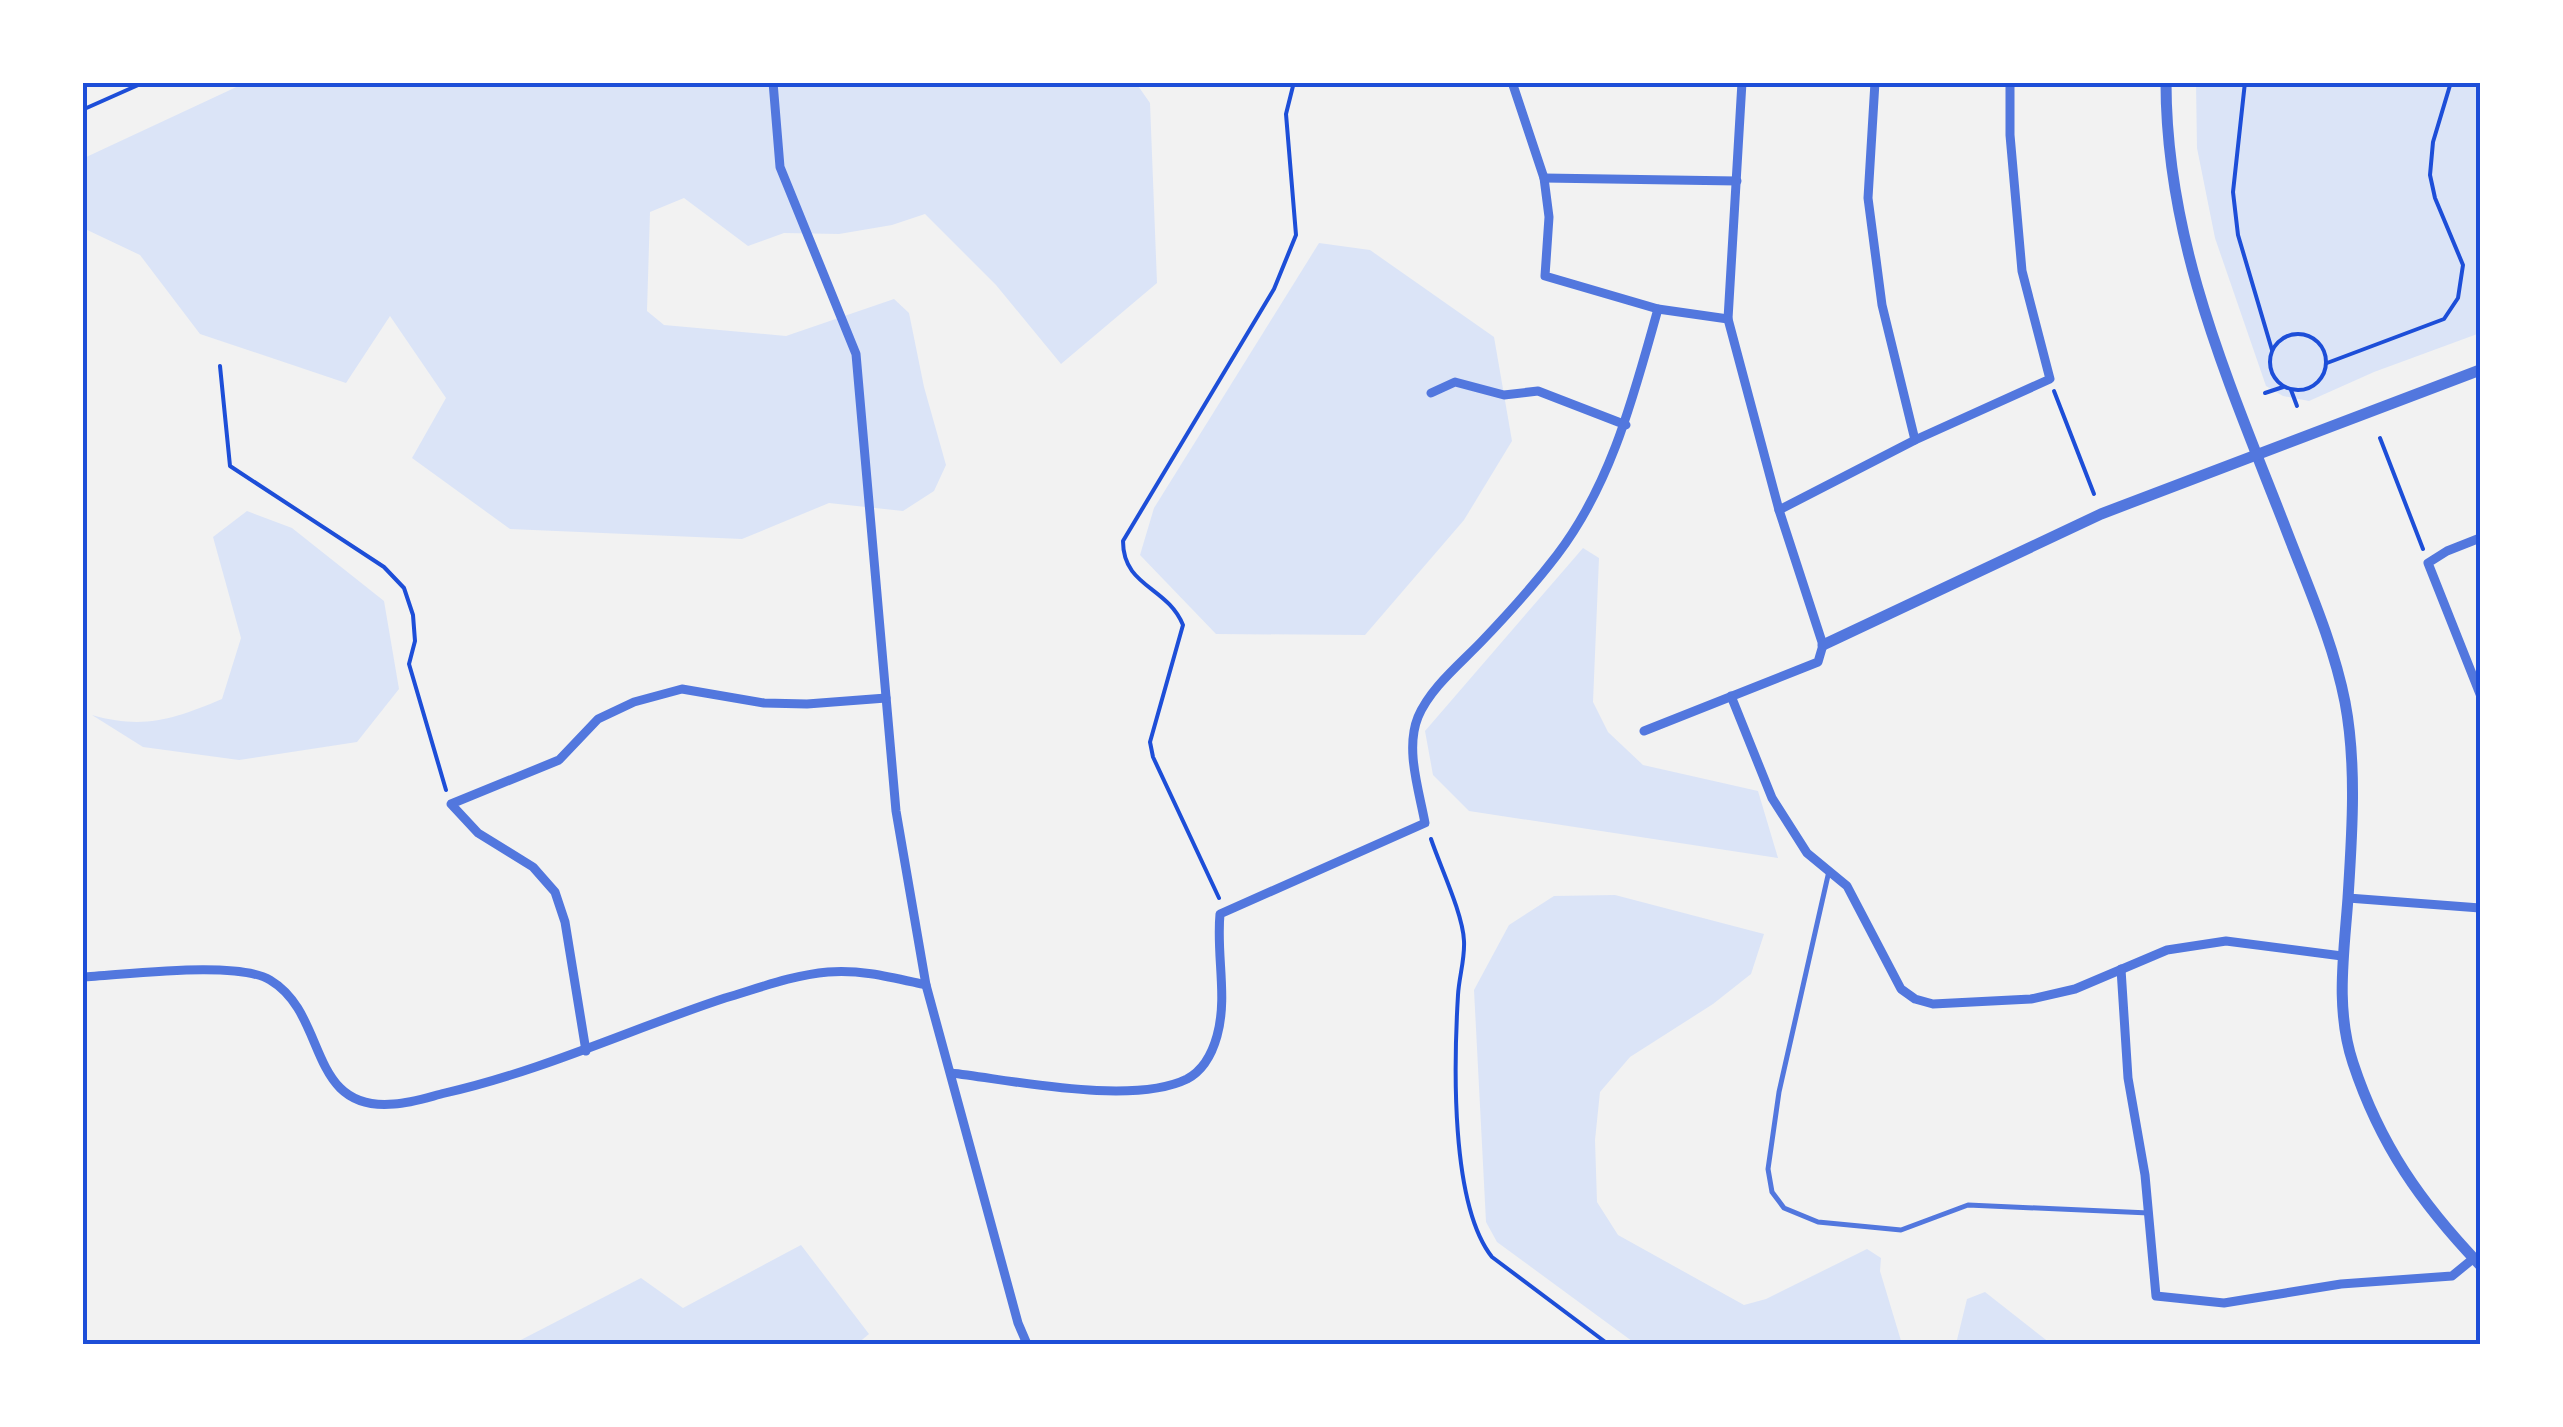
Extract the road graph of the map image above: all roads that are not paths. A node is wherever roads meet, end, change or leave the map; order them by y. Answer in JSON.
{"nodes":[{"id":1,"x":773,"y":82,"type":"edge"},
{"id":2,"x":1512,"y":82,"type":"edge"},
{"id":3,"x":1742,"y":82,"type":"edge"},
{"id":4,"x":1875,"y":82,"type":"edge"},
{"id":5,"x":2010,"y":82,"type":"edge"},
{"id":6,"x":2166,"y":82,"type":"edge"},
{"id":7,"x":1544,"y":178,"type":"junction"},
{"id":8,"x":1736,"y":180,"type":"junction"},
{"id":9,"x":1658,"y":309,"type":"junction"},
{"id":10,"x":1728,"y":319,"type":"junction"},
{"id":11,"x":2480,"y":370,"type":"edge"},
{"id":12,"x":1431,"y":393,"type":"dead end"},
{"id":13,"x":1626,"y":425,"type":"junction"},
{"id":14,"x":1915,"y":440,"type":"junction"},
{"id":15,"x":2258,"y":456,"type":"junction"},
{"id":16,"x":1778,"y":510,"type":"junction"},
{"id":17,"x":2480,"y":538,"type":"edge"},
{"id":18,"x":1823,"y":645,"type":"junction"},
{"id":19,"x":2480,"y":694,"type":"edge"},
{"id":20,"x":1732,"y":696,"type":"junction"},
{"id":21,"x":886,"y":698,"type":"junction"},
{"id":22,"x":1644,"y":732,"type":"dead end"},
{"id":23,"x":1829,"y":871,"type":"junction"},
{"id":24,"x":2348,"y":898,"type":"junction"},
{"id":25,"x":2480,"y":908,"type":"edge"},
{"id":26,"x":2342,"y":956,"type":"junction"},
{"id":27,"x":2121,"y":969,"type":"junction"},
{"id":28,"x":82,"y":977,"type":"edge"},
{"id":29,"x":926,"y":985,"type":"junction"},
{"id":30,"x":586,"y":1051,"type":"junction"},
{"id":31,"x":951,"y":1073,"type":"junction"},
{"id":32,"x":2149,"y":1212,"type":"junction"},
{"id":33,"x":2477,"y":1262,"type":"edge"},
{"id":34,"x":1027,"y":1344,"type":"edge"}],
"edges":[{"from":1,"to":21,"type":"street"},
{"from":2,"to":7,"type":"street"},
{"from":3,"to":8,"type":"street"},
{"from":4,"to":14,"type":"street"},
{"from":5,"to":14,"type":"street"},
{"from":6,"to":15,"type":"street"},
{"from":7,"to":8,"type":"street"},
{"from":7,"to":9,"type":"street"},
{"from":8,"to":10,"type":"street"},
{"from":9,"to":10,"type":"street"},
{"from":9,"to":13,"type":"street"},
{"from":10,"to":16,"type":"street"},
{"from":11,"to":15,"type":"street"},
{"from":12,"to":13,"type":"street"},
{"from":13,"to":31,"type":"street"},
{"from":14,"to":16,"type":"street"},
{"from":15,"to":18,"type":"street"},
{"from":15,"to":24,"type":"street"},
{"from":16,"to":18,"type":"street"},
{"from":17,"to":19,"type":"street"},
{"from":18,"to":20,"type":"street"},
{"from":20,"to":22,"type":"street"},
{"from":20,"to":23,"type":"street"},
{"from":21,"to":29,"type":"street"},
{"from":21,"to":30,"type":"street"},
{"from":23,"to":27,"type":"street"},
{"from":23,"to":32,"type":"lane"},
{"from":24,"to":25,"type":"street"},
{"from":24,"to":26,"type":"street"},
{"from":26,"to":27,"type":"street"},
{"from":26,"to":33,"type":"street"},
{"from":27,"to":32,"type":"street"},
{"from":28,"to":30,"type":"street"},
{"from":29,"to":30,"type":"street"},
{"from":29,"to":31,"type":"street"},
{"from":31,"to":34,"type":"street"},
{"from":32,"to":33,"type":"street"}]}
